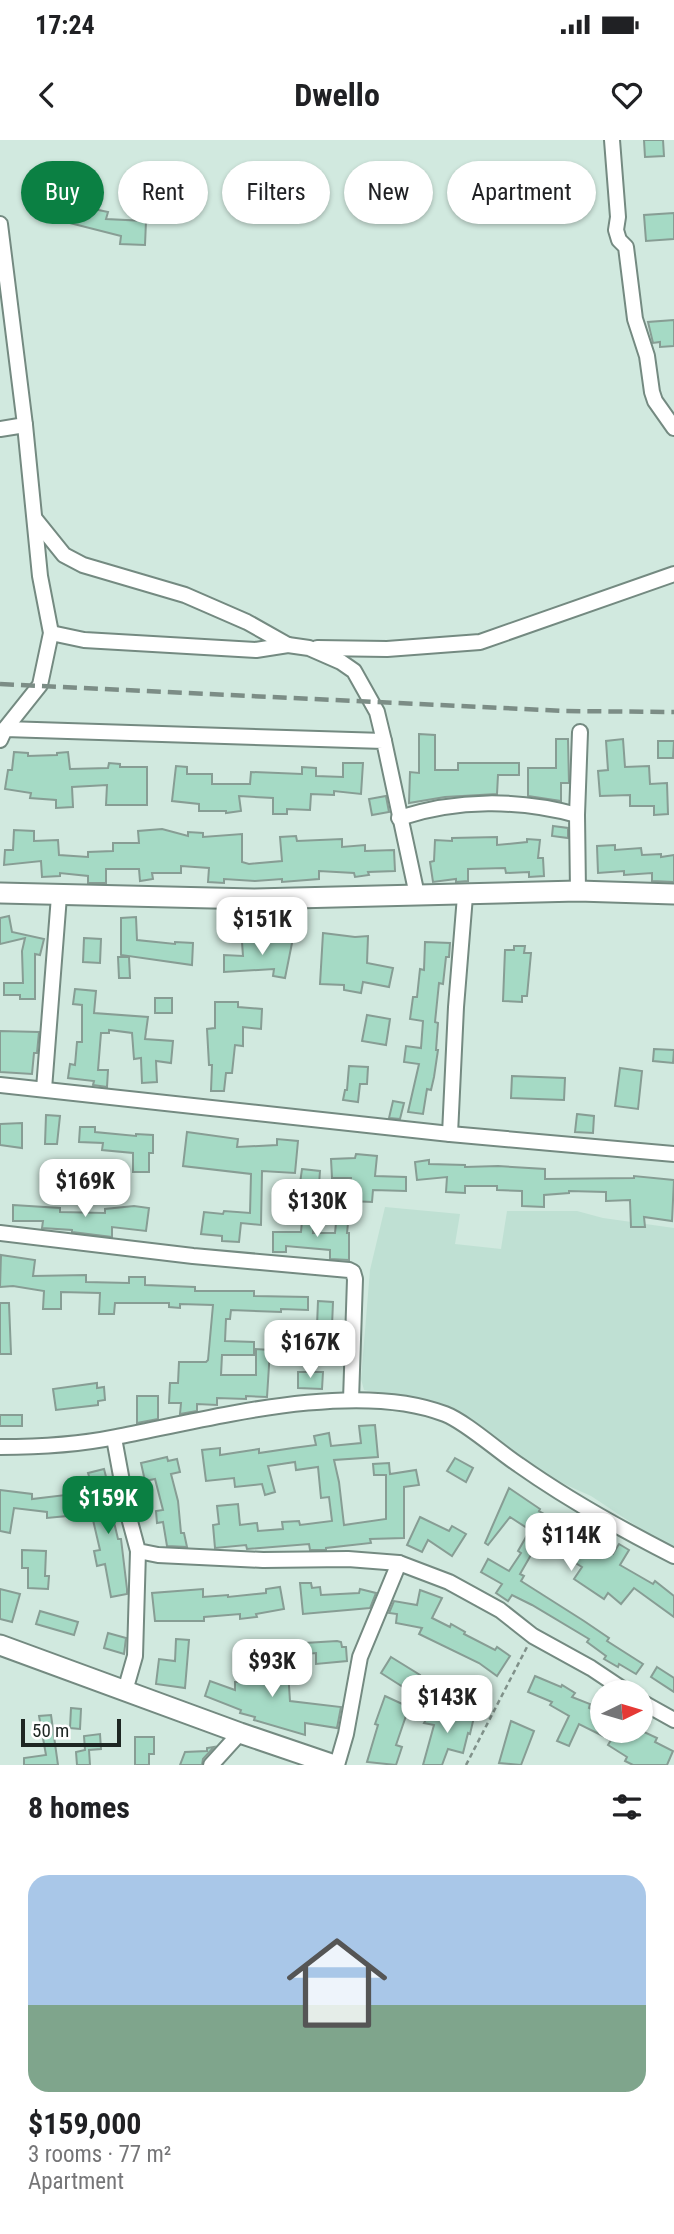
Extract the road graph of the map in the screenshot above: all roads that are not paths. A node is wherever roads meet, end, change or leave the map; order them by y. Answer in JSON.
{"nodes":[{"id":1,"x":612,"y":140,"type":"edge"},
{"id":2,"x":0,"y":224,"type":"edge"},
{"id":3,"x":25,"y":425,"type":"junction"},
{"id":4,"x":674,"y":428,"type":"edge"},
{"id":5,"x":0,"y":429,"type":"edge"},
{"id":6,"x":34,"y":517,"type":"junction"},
{"id":7,"x":674,"y":574,"type":"edge"},
{"id":8,"x":51,"y":633,"type":"junction"},
{"id":9,"x":288,"y":645,"type":"junction"},
{"id":10,"x":309,"y":648,"type":"junction"},
{"id":11,"x":580,"y":732,"type":"dead end"},
{"id":12,"x":3,"y":734,"type":"edge"},
{"id":13,"x":384,"y":741,"type":"junction"},
{"id":14,"x":577,"y":815,"type":"junction"},
{"id":15,"x":400,"y":818,"type":"junction"},
{"id":16,"x":578,"y":891,"type":"junction"},
{"id":17,"x":0,"y":893,"type":"edge"},
{"id":18,"x":674,"y":894,"type":"edge"},
{"id":19,"x":417,"y":895,"type":"junction"},
{"id":20,"x":59,"y":896,"type":"junction"},
{"id":21,"x":465,"y":896,"type":"junction"},
{"id":22,"x":0,"y":1085,"type":"edge"},
{"id":23,"x":44,"y":1089,"type":"junction"},
{"id":24,"x":450,"y":1134,"type":"junction"},
{"id":25,"x":674,"y":1154,"type":"edge"},
{"id":26,"x":0,"y":1233,"type":"edge"},
{"id":27,"x":351,"y":1399,"type":"junction"},
{"id":28,"x":114,"y":1438,"type":"junction"},
{"id":29,"x":0,"y":1447,"type":"edge"},
{"id":30,"x":138,"y":1550,"type":"junction"},
{"id":31,"x":674,"y":1556,"type":"edge"},
{"id":32,"x":399,"y":1563,"type":"junction"},
{"id":33,"x":0,"y":1644,"type":"edge"},
{"id":34,"x":609,"y":1680,"type":"edge"},
{"id":35,"x":125,"y":1691,"type":"junction"},
{"id":36,"x":653,"y":1708,"type":"edge"},
{"id":37,"x":674,"y":1720,"type":"edge"},
{"id":38,"x":240,"y":1733,"type":"junction"},
{"id":39,"x":211,"y":1765,"type":"edge"},
{"id":40,"x":336,"y":1765,"type":"edge"}],
"edges":[{"from":1,"to":4,"type":"street"},
{"from":2,"to":3,"type":"street"},
{"from":3,"to":5,"type":"street"},
{"from":3,"to":6,"type":"street"},
{"from":6,"to":8,"type":"street"},
{"from":6,"to":9,"type":"street"},
{"from":7,"to":10,"type":"street"},
{"from":8,"to":9,"type":"street"},
{"from":8,"to":12,"type":"street"},
{"from":9,"to":10,"type":"street"},
{"from":10,"to":13,"type":"street"},
{"from":11,"to":14,"type":"street"},
{"from":12,"to":13,"type":"street"},
{"from":13,"to":15,"type":"street"},
{"from":14,"to":15,"type":"street"},
{"from":14,"to":16,"type":"street"},
{"from":15,"to":19,"type":"street"},
{"from":16,"to":18,"type":"street"},
{"from":16,"to":21,"type":"street"},
{"from":17,"to":20,"type":"street"},
{"from":19,"to":20,"type":"street"},
{"from":19,"to":21,"type":"street"},
{"from":20,"to":23,"type":"street"},
{"from":21,"to":24,"type":"street"},
{"from":22,"to":23,"type":"street"},
{"from":23,"to":24,"type":"street"},
{"from":24,"to":25,"type":"street"},
{"from":26,"to":27,"type":"street"},
{"from":27,"to":28,"type":"street"},
{"from":27,"to":31,"type":"street"},
{"from":28,"to":29,"type":"street"},
{"from":28,"to":30,"type":"street"},
{"from":30,"to":32,"type":"street"},
{"from":30,"to":35,"type":"street"},
{"from":32,"to":34,"type":"street"},
{"from":32,"to":40,"type":"street"},
{"from":33,"to":35,"type":"street"},
{"from":35,"to":38,"type":"street"},
{"from":36,"to":37,"type":"street"},
{"from":38,"to":39,"type":"street"},
{"from":38,"to":40,"type":"street"}]}
